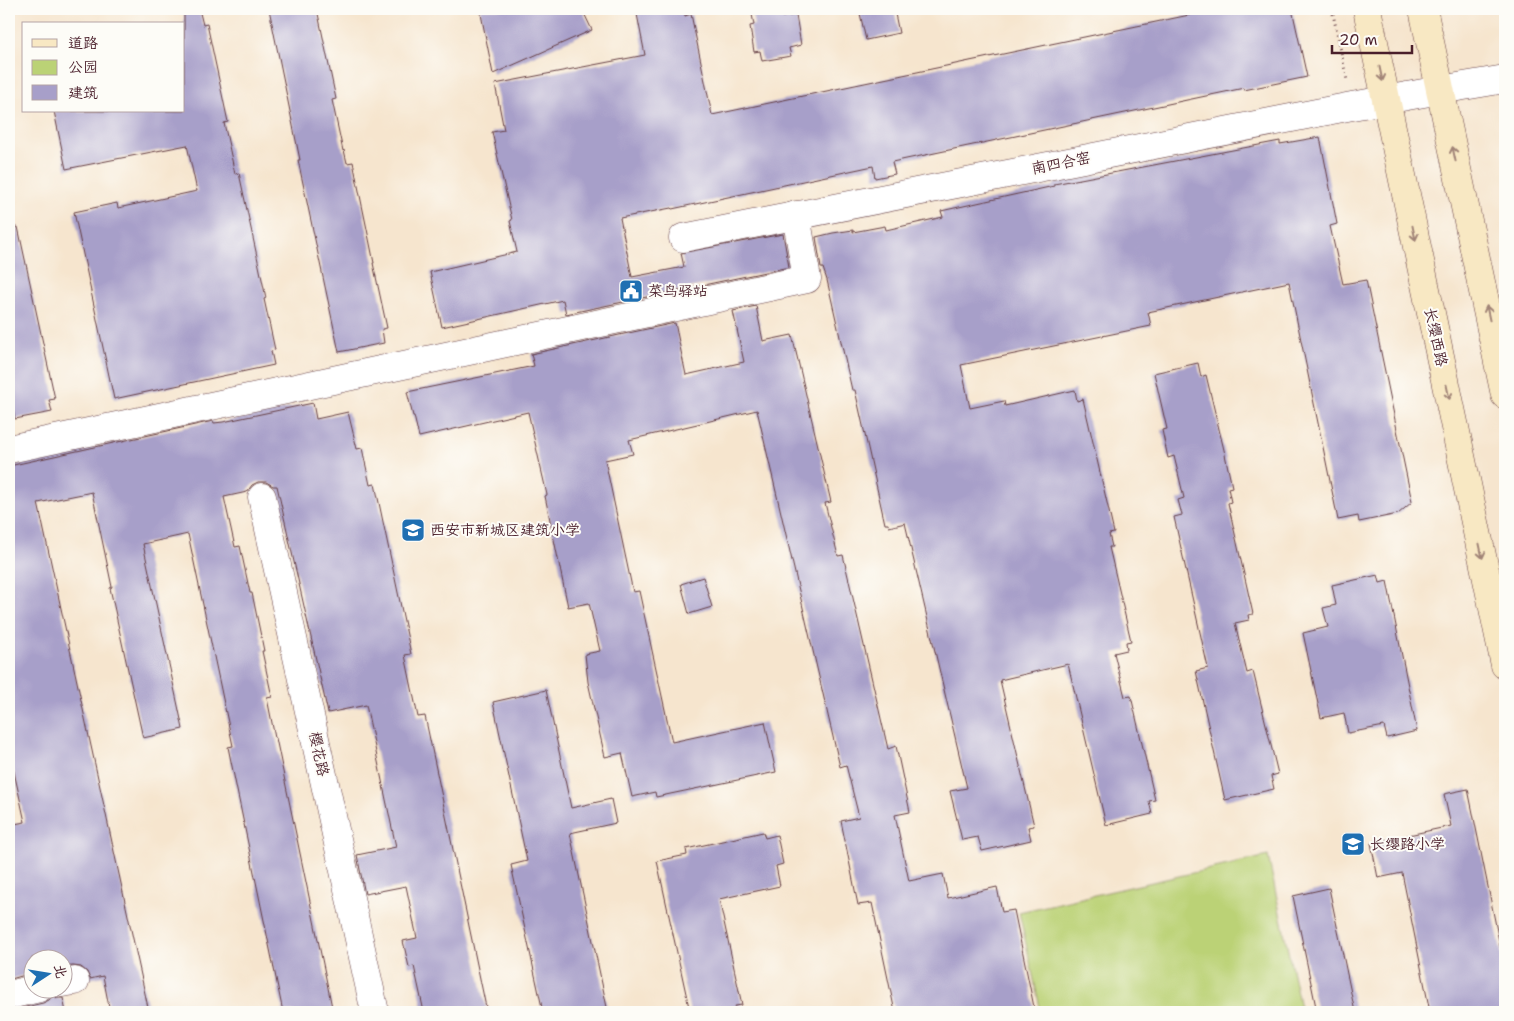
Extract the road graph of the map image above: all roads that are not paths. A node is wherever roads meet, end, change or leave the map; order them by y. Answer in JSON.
{"nodes":[{"id":1,"x":1368,"y":9,"type":"edge"},
{"id":2,"x":1423,"y":9,"type":"edge"},
{"id":3,"x":1505,"y":79,"type":"edge"},
{"id":4,"x":1440,"y":90,"type":"junction"},
{"id":5,"x":1386,"y":99,"type":"junction"},
{"id":6,"x":796,"y":215,"type":"junction"},
{"id":7,"x":683,"y":238,"type":"dead end"},
{"id":8,"x":1505,"y":395,"type":"edge"},
{"id":9,"x":9,"y":449,"type":"edge"},
{"id":10,"x":262,"y":497,"type":"dead end"},
{"id":11,"x":1505,"y":665,"type":"edge"},
{"id":12,"x":22,"y":992,"type":"edge"},
{"id":13,"x":9,"y":995,"type":"edge"},
{"id":14,"x":376,"y":1012,"type":"edge"}],
"edges":[{"from":1,"to":5,"type":"main road","name":"长缨西路","one_way":true},
{"from":2,"to":4,"type":"main road"},
{"from":3,"to":4,"type":"street","name":"南四合窑"},
{"from":4,"to":5,"type":"street","name":"南四合窑"},
{"from":8,"to":4,"type":"main road","one_way":true},
{"from":5,"to":6,"type":"street","name":"南四合窑"},
{"from":5,"to":11,"type":"main road","name":"长缨西路","one_way":true},
{"from":6,"to":7,"type":"street","name":"南四合窑"},
{"from":6,"to":9,"type":"street"},
{"from":10,"to":14,"type":"street","name":"樱花路"},
{"from":12,"to":13,"type":"street"}]}
